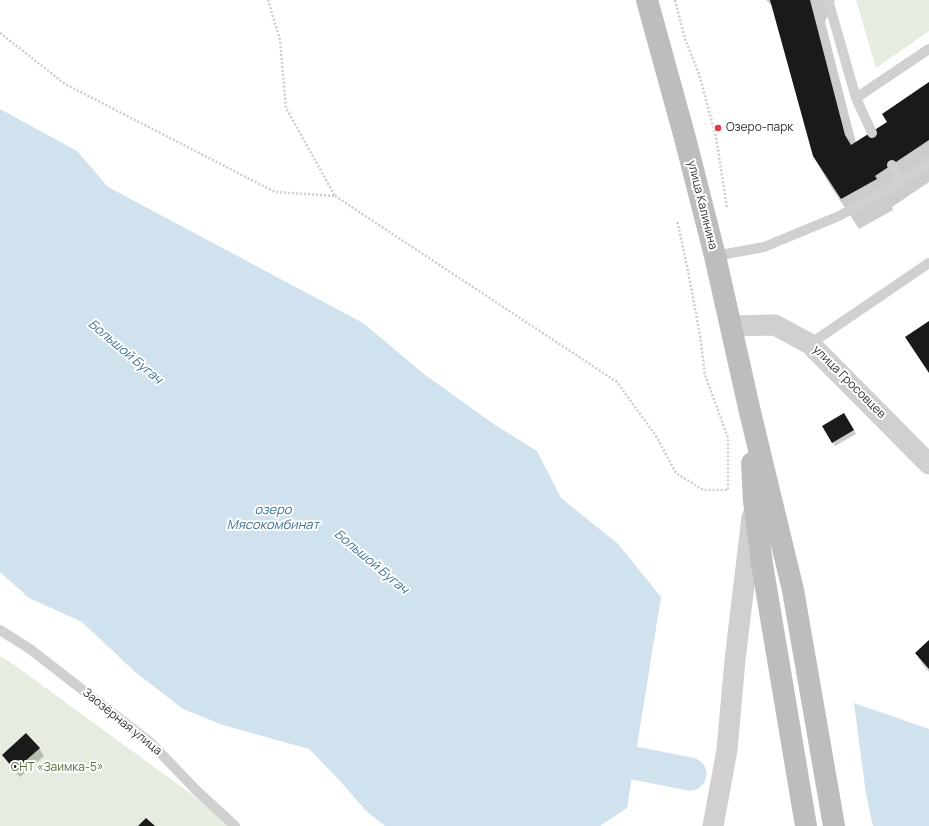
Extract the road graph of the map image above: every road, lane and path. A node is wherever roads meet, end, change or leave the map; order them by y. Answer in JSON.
{"nodes":[{"id":1,"x":268,"y":0,"type":"edge"},
{"id":2,"x":647,"y":0,"type":"edge"},
{"id":3,"x":675,"y":0,"type":"edge"},
{"id":4,"x":828,"y":0,"type":"edge"},
{"id":5,"x":0,"y":33,"type":"edge"},
{"id":6,"x":929,"y":49,"type":"edge"},
{"id":7,"x":856,"y":98,"type":"junction"},
{"id":8,"x":872,"y":133,"type":"dead end"},
{"id":9,"x":929,"y":162,"type":"edge"},
{"id":10,"x":892,"y":165,"type":"dead end"},
{"id":11,"x":902,"y":181,"type":"junction"},
{"id":12,"x":335,"y":196,"type":"junction"},
{"id":13,"x":727,"y":208,"type":"dead end"},
{"id":14,"x":677,"y":220,"type":"dead end"},
{"id":15,"x":715,"y":256,"type":"junction"},
{"id":16,"x":929,"y":263,"type":"edge"},
{"id":17,"x":731,"y":326,"type":"junction"},
{"id":18,"x":810,"y":344,"type":"junction"},
{"id":19,"x":750,"y":412,"type":"junction"},
{"id":20,"x":929,"y":464,"type":"edge"},
{"id":21,"x":754,"y":501,"type":"junction"},
{"id":22,"x":0,"y":630,"type":"edge"},
{"id":23,"x":714,"y":816,"type":"edge"},
{"id":24,"x":235,"y":826,"type":"edge"},
{"id":25,"x":806,"y":826,"type":"edge"},
{"id":26,"x":834,"y":826,"type":"edge"}],
"edges":[{"from":1,"to":12,"type":"path"},
{"from":2,"to":15,"type":"main road","name":"улица Калинина"},
{"from":3,"to":13,"type":"path"},
{"from":4,"to":7,"type":"lane"},
{"from":5,"to":12,"type":"path"},
{"from":6,"to":7,"type":"lane"},
{"from":7,"to":8,"type":"lane"},
{"from":9,"to":11,"type":"lane"},
{"from":10,"to":11,"type":"lane"},
{"from":11,"to":15,"type":"lane"},
{"from":12,"to":14,"type":"path"},
{"from":15,"to":17,"type":"main road","name":"улица Калинина"},
{"from":16,"to":18,"type":"lane"},
{"from":17,"to":18,"type":"street","name":"улица Гросовцев"},
{"from":17,"to":19,"type":"main road","name":"улица Калинина"},
{"from":18,"to":20,"type":"street","name":"улица Гросовцев"},
{"from":19,"to":21,"type":"main road"},
{"from":19,"to":26,"type":"main road"},
{"from":21,"to":23,"type":"street"},
{"from":21,"to":25,"type":"main road"},
{"from":22,"to":24,"type":"lane","name":"Заозёрная улица"}]}
